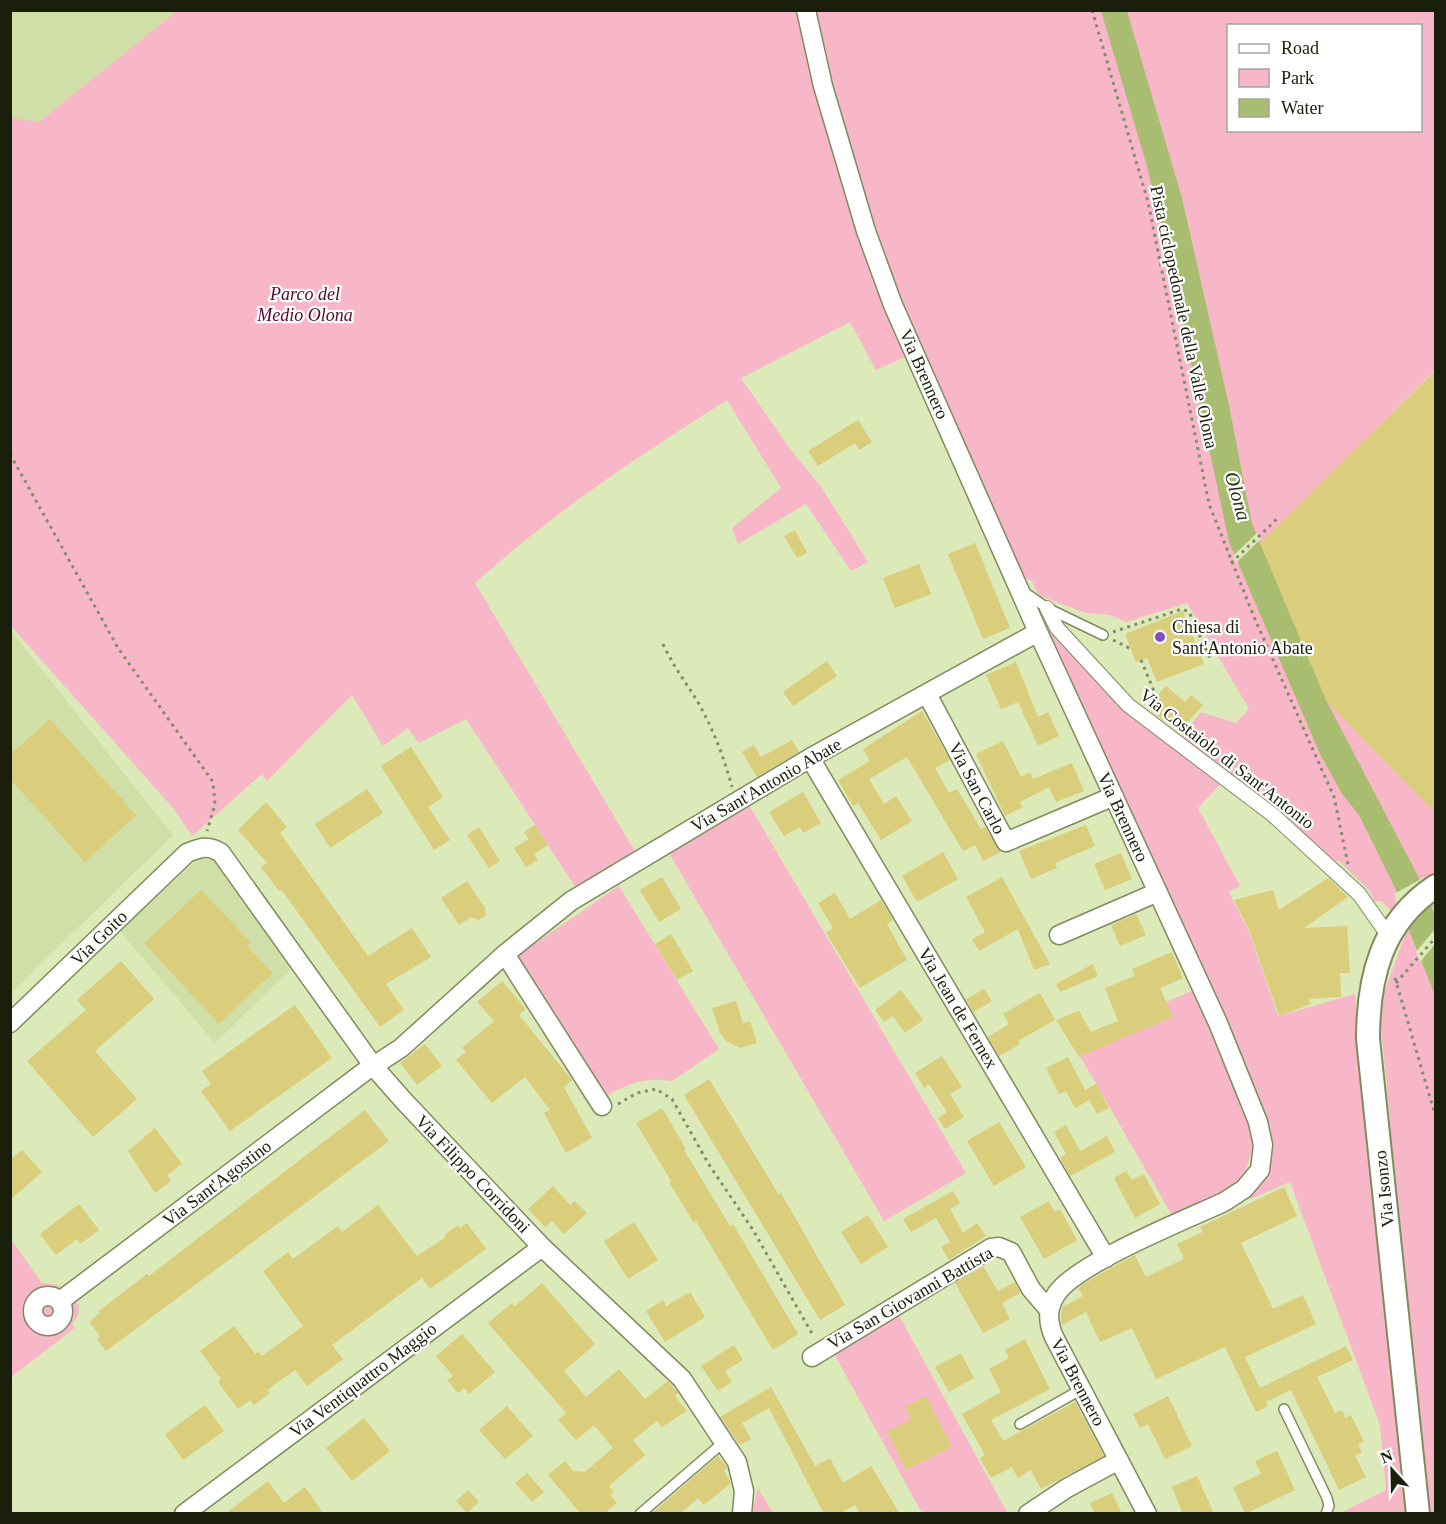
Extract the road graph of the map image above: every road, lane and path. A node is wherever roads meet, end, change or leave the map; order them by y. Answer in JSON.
{"nodes":[{"id":1,"x":806,"y":10,"type":"edge"},
{"id":2,"x":1092,"y":10,"type":"edge"},
{"id":3,"x":10,"y":454,"type":"edge"},
{"id":4,"x":1277,"y":519,"type":"dead end"},
{"id":5,"x":1233,"y":561,"type":"junction"},
{"id":6,"x":1020,"y":590,"type":"junction"},
{"id":7,"x":1047,"y":608,"type":"junction"},
{"id":8,"x":1038,"y":632,"type":"junction"},
{"id":9,"x":1103,"y":636,"type":"junction"},
{"id":10,"x":663,"y":644,"type":"dead end"},
{"id":11,"x":1131,"y":649,"type":"dead end"},
{"id":12,"x":1210,"y":658,"type":"dead end"},
{"id":13,"x":1142,"y":660,"type":"dead end"},
{"id":14,"x":1154,"y":691,"type":"dead end"},
{"id":15,"x":927,"y":693,"type":"junction"},
{"id":16,"x":810,"y":758,"type":"junction"},
{"id":17,"x":1114,"y":796,"type":"junction"},
{"id":18,"x":736,"y":802,"type":"junction"},
{"id":19,"x":195,"y":850,"type":"junction"},
{"id":20,"x":1436,"y":886,"type":"edge"},
{"id":21,"x":1158,"y":892,"type":"junction"},
{"id":22,"x":1359,"y":894,"type":"junction"},
{"id":23,"x":1390,"y":933,"type":"junction"},
{"id":24,"x":1059,"y":935,"type":"dead end"},
{"id":25,"x":1436,"y":937,"type":"edge"},
{"id":26,"x":505,"y":954,"type":"junction"},
{"id":27,"x":1393,"y":974,"type":"dead end"},
{"id":28,"x":1396,"y":983,"type":"junction"},
{"id":29,"x":10,"y":1023,"type":"edge"},
{"id":30,"x":374,"y":1067,"type":"junction"},
{"id":31,"x":602,"y":1106,"type":"joint"},
{"id":32,"x":1436,"y":1118,"type":"edge"},
{"id":33,"x":542,"y":1246,"type":"junction"},
{"id":34,"x":1106,"y":1258,"type":"junction"},
{"id":35,"x":60,"y":1301,"type":"dead end"},
{"id":36,"x":1049,"y":1310,"type":"junction"},
{"id":37,"x":817,"y":1353,"type":"joint"},
{"id":38,"x":1082,"y":1389,"type":"junction"},
{"id":39,"x":1284,"y":1409,"type":"dead end"},
{"id":40,"x":1020,"y":1424,"type":"dead end"},
{"id":41,"x":725,"y":1441,"type":"junction"},
{"id":42,"x":1119,"y":1460,"type":"junction"},
{"id":43,"x":184,"y":1514,"type":"edge"},
{"id":44,"x":640,"y":1514,"type":"edge"},
{"id":45,"x":742,"y":1514,"type":"edge"},
{"id":46,"x":1028,"y":1514,"type":"edge"},
{"id":47,"x":1147,"y":1514,"type":"edge"},
{"id":48,"x":1326,"y":1514,"type":"edge"},
{"id":49,"x":1418,"y":1514,"type":"edge"}],
"edges":[{"from":1,"to":6,"type":"street","name":"Via Brennero"},
{"from":2,"to":5,"type":"path","name":"Pista ciclopedonale della Valle Olona"},
{"from":3,"to":19,"type":"path"},
{"from":4,"to":5,"type":"path"},
{"from":5,"to":22,"type":"path","name":"Pista ciclopedonale della Valle Olona"},
{"from":6,"to":7,"type":"lane","name":"Via Costaiolo di Sant'Antonio"},
{"from":6,"to":8,"type":"street","name":"Via Brennero"},
{"from":7,"to":9,"type":"lane","name":"Via Costaiolo di Sant'Antonio"},
{"from":7,"to":22,"type":"street","name":"Via Costaiolo di Sant'Antonio"},
{"from":8,"to":15,"type":"street","name":"Via Sant'Antonio Abate"},
{"from":8,"to":17,"type":"street","name":"Via Brennero"},
{"from":9,"to":11,"type":"path"},
{"from":9,"to":12,"type":"path"},
{"from":10,"to":18,"type":"path"},
{"from":13,"to":14,"type":"path"},
{"from":15,"to":16,"type":"street","name":"Via Sant'Antonio Abate"},
{"from":15,"to":17,"type":"street","name":"Via San Carlo"},
{"from":16,"to":18,"type":"street","name":"Via Sant'Antonio Abate"},
{"from":16,"to":34,"type":"street","name":"Via Jean de Fernex"},
{"from":17,"to":21,"type":"street","name":"Via Brennero"},
{"from":18,"to":26,"type":"street","name":"Via Sant'Antonio Abate"},
{"from":19,"to":29,"type":"street","name":"Via Goito"},
{"from":19,"to":30,"type":"street","name":"Via Filippo Corridoni"},
{"from":20,"to":23,"type":"street","name":"Via Isonzo"},
{"from":21,"to":24,"type":"street"},
{"from":21,"to":34,"type":"street","name":"Via Brennero"},
{"from":22,"to":23,"type":"street","name":"Via Costaiolo di Sant'Antonio"},
{"from":23,"to":49,"type":"street","name":"Via Isonzo"},
{"from":25,"to":28,"type":"path"},
{"from":26,"to":30,"type":"street","name":"Via Sant'Antonio Abate"},
{"from":26,"to":31,"type":"street"},
{"from":27,"to":28,"type":"path"},
{"from":28,"to":32,"type":"path"},
{"from":30,"to":33,"type":"street","name":"Via Filippo Corridoni"},
{"from":30,"to":35,"type":"street","name":"Via Sant'Agostino"},
{"from":31,"to":37,"type":"path"},
{"from":33,"to":41,"type":"street","name":"Via Filippo Corridoni"},
{"from":33,"to":43,"type":"street","name":"Via Ventiquattro Maggio"},
{"from":34,"to":36,"type":"street","name":"Via Brennero"},
{"from":36,"to":37,"type":"street","name":"Via San Giovanni Battista"},
{"from":36,"to":38,"type":"street","name":"Via Brennero"},
{"from":38,"to":40,"type":"lane"},
{"from":38,"to":42,"type":"street","name":"Via Brennero"},
{"from":39,"to":48,"type":"lane"},
{"from":41,"to":44,"type":"lane"},
{"from":41,"to":45,"type":"street","name":"Via Filippo Corridoni"},
{"from":42,"to":46,"type":"street"},
{"from":42,"to":47,"type":"street","name":"Via Brennero"}]}
